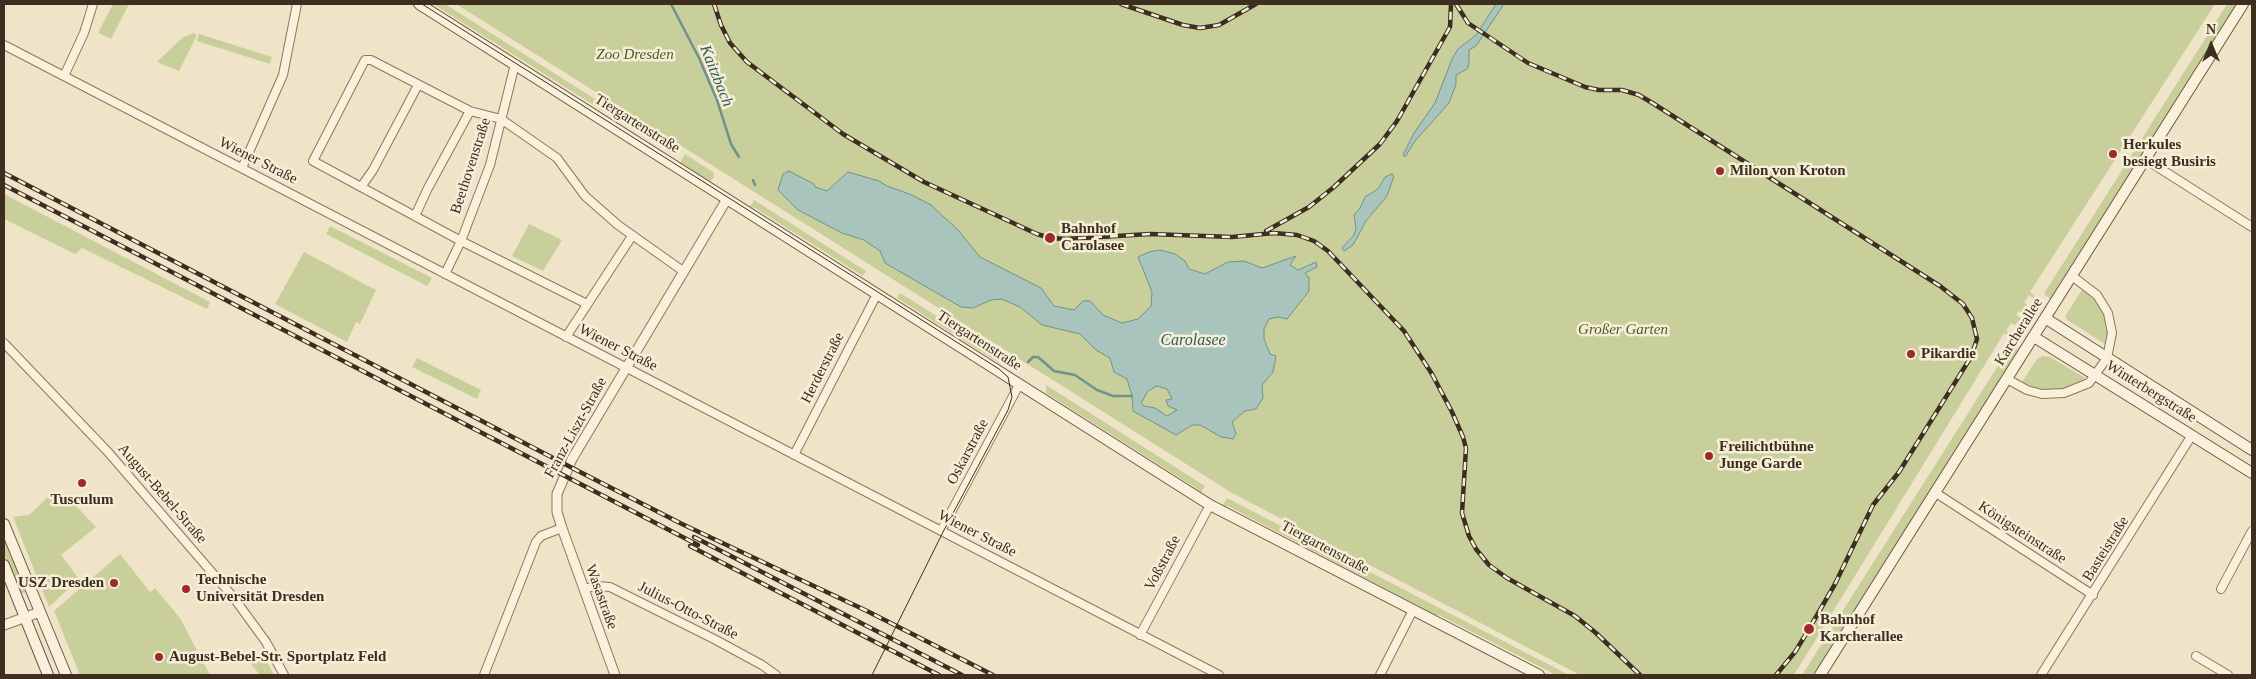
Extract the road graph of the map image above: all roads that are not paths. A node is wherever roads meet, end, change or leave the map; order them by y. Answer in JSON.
{"nodes":[{"id":1,"x":92,"y":4,"type":"edge"},
{"id":2,"x":297,"y":4,"type":"edge"},
{"id":3,"x":419,"y":4,"type":"edge"},
{"id":4,"x":2243,"y":4,"type":"edge"},
{"id":5,"x":4,"y":44,"type":"edge"},
{"id":6,"x":515,"y":64,"type":"junction"},
{"id":7,"x":64,"y":76,"type":"junction"},
{"id":8,"x":418,"y":85,"type":"junction"},
{"id":9,"x":470,"y":111,"type":"junction"},
{"id":10,"x":501,"y":118,"type":"junction"},
{"id":11,"x":2145,"y":159,"type":"junction"},
{"id":12,"x":242,"y":168,"type":"junction"},
{"id":13,"x":361,"y":187,"type":"junction"},
{"id":14,"x":727,"y":198,"type":"junction"},
{"id":15,"x":415,"y":216,"type":"junction"},
{"id":16,"x":2252,"y":227,"type":"edge"},
{"id":17,"x":632,"y":236,"type":"junction"},
{"id":18,"x":461,"y":241,"type":"junction"},
{"id":19,"x":683,"y":271,"type":"junction"},
{"id":20,"x":445,"y":274,"type":"junction"},
{"id":21,"x":2072,"y":276,"type":"junction"},
{"id":22,"x":877,"y":294,"type":"junction"},
{"id":23,"x":587,"y":304,"type":"junction"},
{"id":24,"x":2045,"y":318,"type":"junction"},
{"id":25,"x":566,"y":337,"type":"junction"},
{"id":26,"x":2034,"y":337,"type":"junction"},
{"id":27,"x":4,"y":343,"type":"edge"},
{"id":28,"x":2108,"y":358,"type":"junction"},
{"id":29,"x":626,"y":367,"type":"junction"},
{"id":30,"x":2096,"y":375,"type":"junction"},
{"id":31,"x":2007,"y":379,"type":"junction"},
{"id":32,"x":1019,"y":385,"type":"junction"},
{"id":33,"x":2192,"y":435,"type":"junction"},
{"id":34,"x":2252,"y":450,"type":"edge"},
{"id":35,"x":794,"y":455,"type":"junction"},
{"id":36,"x":2252,"y":473,"type":"edge"},
{"id":37,"x":1936,"y":493,"type":"junction"},
{"id":38,"x":1210,"y":505,"type":"junction"},
{"id":39,"x":4,"y":524,"type":"edge"},
{"id":40,"x":562,"y":528,"type":"junction"},
{"id":41,"x":941,"y":531,"type":"junction"},
{"id":42,"x":2252,"y":532,"type":"edge"},
{"id":43,"x":4,"y":565,"type":"edge"},
{"id":44,"x":584,"y":589,"type":"junction"},
{"id":45,"x":2221,"y":589,"type":"dead end"},
{"id":46,"x":2093,"y":596,"type":"junction"},
{"id":47,"x":1413,"y":610,"type":"junction"},
{"id":48,"x":40,"y":612,"type":"junction"},
{"id":49,"x":26,"y":618,"type":"junction"},
{"id":50,"x":4,"y":625,"type":"edge"},
{"id":51,"x":1140,"y":634,"type":"junction"},
{"id":52,"x":2196,"y":656,"type":"dead end"},
{"id":53,"x":48,"y":675,"type":"edge"},
{"id":54,"x":66,"y":675,"type":"edge"},
{"id":55,"x":284,"y":675,"type":"edge"},
{"id":56,"x":484,"y":675,"type":"edge"},
{"id":57,"x":615,"y":675,"type":"edge"},
{"id":58,"x":776,"y":675,"type":"edge"},
{"id":59,"x":1219,"y":675,"type":"edge"},
{"id":60,"x":1380,"y":675,"type":"edge"},
{"id":61,"x":1539,"y":675,"type":"edge"},
{"id":62,"x":1820,"y":675,"type":"edge"},
{"id":63,"x":2041,"y":675,"type":"edge"},
{"id":64,"x":2228,"y":675,"type":"edge"}],
"edges":[{"from":1,"to":7,"type":"street"},
{"from":2,"to":12,"type":"street"},
{"from":3,"to":6,"type":"main road","name":"Tiergartenstraße"},
{"from":4,"to":11,"type":"main road","name":"Karcherallee"},
{"from":5,"to":7,"type":"street","name":"Wiener Straße"},
{"from":6,"to":10,"type":"street","name":"Beethovenstraße"},
{"from":6,"to":14,"type":"main road","name":"Tiergartenstraße"},
{"from":7,"to":12,"type":"street","name":"Wiener Straße"},
{"from":8,"to":9,"type":"street"},
{"from":8,"to":13,"type":"street"},
{"from":8,"to":13,"type":"street"},
{"from":9,"to":10,"type":"street"},
{"from":9,"to":15,"type":"street"},
{"from":10,"to":17,"type":"street"},
{"from":10,"to":18,"type":"street","name":"Beethovenstraße"},
{"from":11,"to":16,"type":"street"},
{"from":11,"to":21,"type":"main road","name":"Karcherallee"},
{"from":12,"to":20,"type":"street","name":"Wiener Straße"},
{"from":13,"to":15,"type":"street"},
{"from":14,"to":19,"type":"street","name":"Franz-Liszt-Straße"},
{"from":14,"to":22,"type":"main road","name":"Tiergartenstraße"},
{"from":15,"to":18,"type":"street"},
{"from":17,"to":19,"type":"street"},
{"from":17,"to":23,"type":"street"},
{"from":18,"to":20,"type":"street","name":"Beethovenstraße"},
{"from":18,"to":23,"type":"street"},
{"from":19,"to":29,"type":"street","name":"Franz-Liszt-Straße"},
{"from":20,"to":25,"type":"street","name":"Wiener Straße"},
{"from":21,"to":24,"type":"main road","name":"Karcherallee"},
{"from":21,"to":28,"type":"street"},
{"from":22,"to":32,"type":"main road","name":"Tiergartenstraße"},
{"from":22,"to":35,"type":"street","name":"Herderstraße"},
{"from":23,"to":25,"type":"street"},
{"from":24,"to":26,"type":"main road","name":"Karcherallee"},
{"from":24,"to":28,"type":"main road","name":"Winterbergstraße"},
{"from":25,"to":29,"type":"street","name":"Wiener Straße"},
{"from":26,"to":30,"type":"main road","name":"Winterbergstraße"},
{"from":26,"to":31,"type":"main road","name":"Karcherallee"},
{"from":27,"to":55,"type":"street","name":"August-Bebel-Straße"},
{"from":28,"to":30,"type":"street"},
{"from":28,"to":34,"type":"main road","name":"Winterbergstraße"},
{"from":29,"to":35,"type":"street","name":"Wiener Straße"},
{"from":29,"to":40,"type":"street","name":"Franz-Liszt-Straße"},
{"from":30,"to":31,"type":"street"},
{"from":30,"to":33,"type":"main road","name":"Winterbergstraße"},
{"from":31,"to":37,"type":"main road","name":"Karcherallee"},
{"from":32,"to":38,"type":"main road","name":"Tiergartenstraße"},
{"from":32,"to":41,"type":"street","name":"Oskarstraße"},
{"from":33,"to":36,"type":"main road","name":"Winterbergstraße"},
{"from":33,"to":46,"type":"street","name":"Basteistraße"},
{"from":35,"to":41,"type":"street","name":"Wiener Straße"},
{"from":37,"to":46,"type":"street","name":"Königsteinstraße"},
{"from":37,"to":62,"type":"main road","name":"Karcherallee"},
{"from":38,"to":47,"type":"main road","name":"Tiergartenstraße"},
{"from":38,"to":51,"type":"street","name":"Voßstraße"},
{"from":39,"to":48,"type":"main road"},
{"from":40,"to":44,"type":"street","name":"Wasastraße"},
{"from":40,"to":56,"type":"street"},
{"from":41,"to":51,"type":"street","name":"Wiener Straße"},
{"from":42,"to":45,"type":"street"},
{"from":43,"to":49,"type":"main road"},
{"from":44,"to":57,"type":"street","name":"Wasastraße"},
{"from":44,"to":58,"type":"street","name":"Julius-Otto-Straße"},
{"from":46,"to":63,"type":"street","name":"Basteistraße"},
{"from":47,"to":60,"type":"street"},
{"from":47,"to":61,"type":"main road","name":"Tiergartenstraße"},
{"from":48,"to":49,"type":"street"},
{"from":48,"to":54,"type":"main road"},
{"from":49,"to":50,"type":"street"},
{"from":49,"to":53,"type":"main road"},
{"from":51,"to":59,"type":"street","name":"Wiener Straße"},
{"from":52,"to":64,"type":"street"}]}
